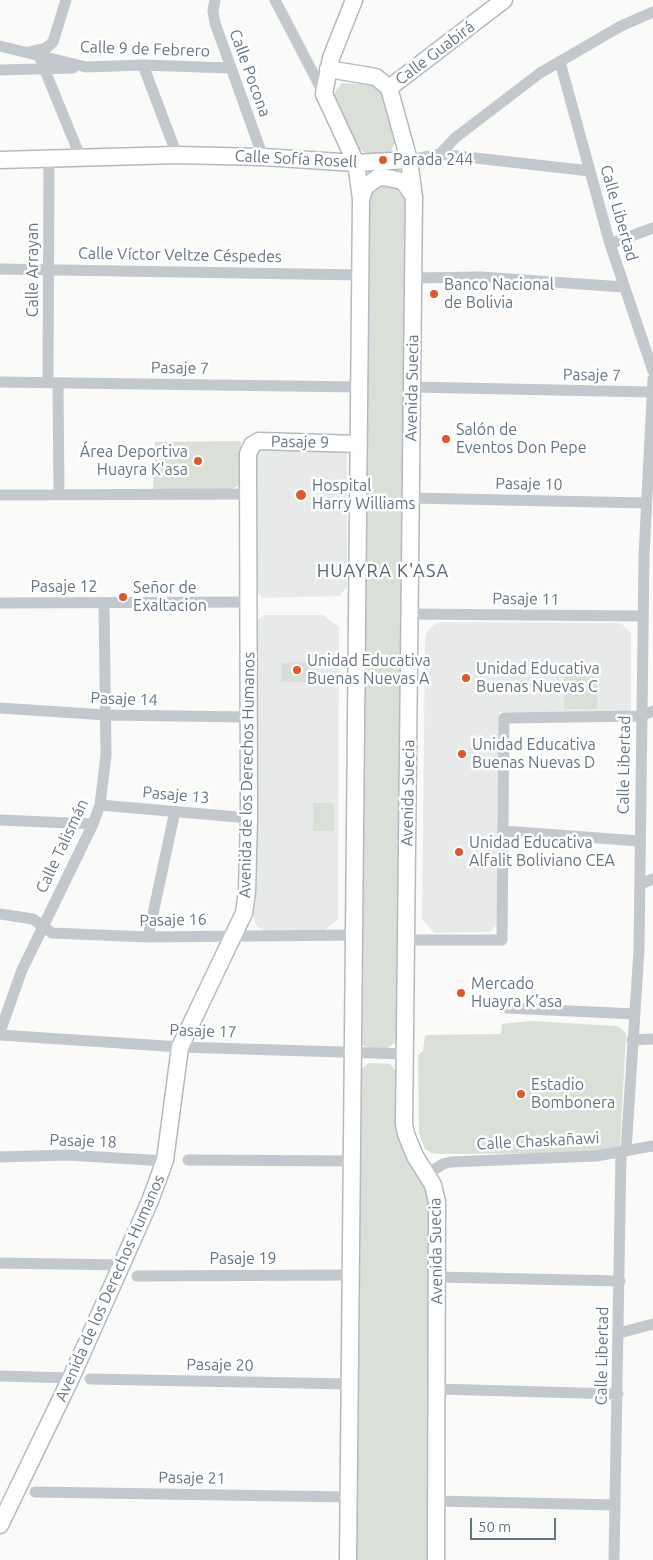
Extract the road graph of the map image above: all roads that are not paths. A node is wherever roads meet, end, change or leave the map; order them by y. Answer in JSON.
{"nodes":[{"id":1,"x":66,"y":0,"type":"edge"},
{"id":2,"x":215,"y":0,"type":"edge"},
{"id":3,"x":275,"y":0,"type":"edge"},
{"id":4,"x":354,"y":0,"type":"edge"},
{"id":5,"x":504,"y":0,"type":"edge"},
{"id":6,"x":653,"y":12,"type":"edge"},
{"id":7,"x":0,"y":46,"type":"edge"},
{"id":8,"x":27,"y":53,"type":"junction"},
{"id":9,"x":39,"y":56,"type":"junction"},
{"id":10,"x":560,"y":62,"type":"junction"},
{"id":11,"x":143,"y":65,"type":"junction"},
{"id":12,"x":86,"y":67,"type":"junction"},
{"id":13,"x":230,"y":68,"type":"junction"},
{"id":14,"x":328,"y":69,"type":"junction"},
{"id":15,"x":0,"y":70,"type":"edge"},
{"id":16,"x":44,"y":70,"type":"junction"},
{"id":17,"x":389,"y":88,"type":"junction"},
{"id":18,"x":324,"y":94,"type":"junction"},
{"id":19,"x":440,"y":154,"type":"junction"},
{"id":20,"x":178,"y":155,"type":"junction"},
{"id":21,"x":80,"y":156,"type":"junction"},
{"id":22,"x":263,"y":157,"type":"junction"},
{"id":23,"x":49,"y":158,"type":"junction"},
{"id":24,"x":0,"y":160,"type":"edge"},
{"id":25,"x":409,"y":160,"type":"junction"},
{"id":26,"x":356,"y":163,"type":"junction"},
{"id":27,"x":590,"y":171,"type":"junction"},
{"id":28,"x":414,"y":198,"type":"junction"},
{"id":29,"x":361,"y":199,"type":"junction"},
{"id":30,"x":653,"y":228,"type":"edge"},
{"id":31,"x":610,"y":244,"type":"junction"},
{"id":32,"x":0,"y":269,"type":"edge"},
{"id":33,"x":50,"y":269,"type":"junction"},
{"id":34,"x":360,"y":275,"type":"junction"},
{"id":35,"x":413,"y":278,"type":"junction"},
{"id":36,"x":624,"y":287,"type":"junction"},
{"id":37,"x":653,"y":371,"type":"edge"},
{"id":38,"x":653,"y":379,"type":"edge"},
{"id":39,"x":0,"y":382,"type":"edge"},
{"id":40,"x":53,"y":383,"type":"junction"},
{"id":41,"x":359,"y":387,"type":"junction"},
{"id":42,"x":412,"y":387,"type":"junction"},
{"id":43,"x":652,"y":392,"type":"edge"},
{"id":44,"x":358,"y":444,"type":"junction"},
{"id":45,"x":248,"y":454,"type":"joint"},
{"id":46,"x":60,"y":494,"type":"junction"},
{"id":47,"x":248,"y":494,"type":"junction"},
{"id":48,"x":0,"y":495,"type":"edge"},
{"id":49,"x":411,"y":498,"type":"junction"},
{"id":50,"x":646,"y":503,"type":"junction"},
{"id":51,"x":648,"y":554,"type":"edge"},
{"id":52,"x":249,"y":602,"type":"junction"},
{"id":53,"x":0,"y":603,"type":"edge"},
{"id":54,"x":104,"y":603,"type":"junction"},
{"id":55,"x":409,"y":614,"type":"junction"},
{"id":56,"x":643,"y":616,"type":"junction"},
{"id":57,"x":0,"y":708,"type":"edge"},
{"id":58,"x":653,"y":711,"type":"edge"},
{"id":59,"x":106,"y":715,"type":"junction"},
{"id":60,"x":640,"y":716,"type":"junction"},
{"id":61,"x":248,"y":717,"type":"junction"},
{"id":62,"x":100,"y":804,"type":"junction"},
{"id":63,"x":175,"y":811,"type":"junction"},
{"id":64,"x":249,"y":818,"type":"junction"},
{"id":65,"x":0,"y":820,"type":"edge"},
{"id":66,"x":94,"y":824,"type":"junction"},
{"id":67,"x":504,"y":832,"type":"junction"},
{"id":68,"x":640,"y":841,"type":"junction"},
{"id":69,"x":653,"y":879,"type":"edge"},
{"id":70,"x":640,"y":884,"type":"junction"},
{"id":71,"x":0,"y":914,"type":"edge"},
{"id":72,"x":42,"y":926,"type":"junction"},
{"id":73,"x":234,"y":935,"type":"junction"},
{"id":74,"x":353,"y":935,"type":"junction"},
{"id":75,"x":148,"y":937,"type":"junction"},
{"id":76,"x":406,"y":940,"type":"junction"},
{"id":77,"x":507,"y":1008,"type":"dead end"},
{"id":78,"x":635,"y":1014,"type":"junction"},
{"id":79,"x":0,"y":1034,"type":"edge"},
{"id":80,"x":653,"y":1039,"type":"edge"},
{"id":81,"x":632,"y":1040,"type":"junction"},
{"id":82,"x":180,"y":1047,"type":"junction"},
{"id":83,"x":351,"y":1052,"type":"junction"},
{"id":84,"x":405,"y":1054,"type":"junction"},
{"id":85,"x":653,"y":1146,"type":"edge"},
{"id":86,"x":624,"y":1152,"type":"junction"},
{"id":87,"x":0,"y":1156,"type":"edge"},
{"id":88,"x":188,"y":1160,"type":"dead end"},
{"id":89,"x":351,"y":1160,"type":"junction"},
{"id":90,"x":165,"y":1161,"type":"junction"},
{"id":91,"x":427,"y":1174,"type":"junction"},
{"id":92,"x":0,"y":1263,"type":"edge"},
{"id":93,"x":123,"y":1265,"type":"junction"},
{"id":94,"x":350,"y":1275,"type":"junction"},
{"id":95,"x":137,"y":1276,"type":"dead end"},
{"id":96,"x":437,"y":1277,"type":"junction"},
{"id":97,"x":620,"y":1281,"type":"junction"},
{"id":98,"x":653,"y":1324,"type":"edge"},
{"id":99,"x":619,"y":1333,"type":"junction"},
{"id":100,"x":0,"y":1376,"type":"edge"},
{"id":101,"x":71,"y":1378,"type":"junction"},
{"id":102,"x":90,"y":1379,"type":"dead end"},
{"id":103,"x":350,"y":1384,"type":"junction"},
{"id":104,"x":436,"y":1389,"type":"junction"},
{"id":105,"x":618,"y":1394,"type":"junction"},
{"id":106,"x":35,"y":1492,"type":"dead end"},
{"id":107,"x":349,"y":1497,"type":"junction"},
{"id":108,"x":436,"y":1501,"type":"junction"},
{"id":109,"x":615,"y":1505,"type":"junction"},
{"id":110,"x":0,"y":1525,"type":"edge"},
{"id":111,"x":348,"y":1560,"type":"edge"},
{"id":112,"x":436,"y":1560,"type":"edge"},
{"id":113,"x":614,"y":1560,"type":"edge"}],
"edges":[{"from":1,"to":8,"type":"street"},
{"from":2,"to":13,"type":"street","name":"Calle Pocona"},
{"from":3,"to":18,"type":"street"},
{"from":4,"to":14,"type":"main road"},
{"from":5,"to":17,"type":"main road","name":"Calle Guabirá"},
{"from":6,"to":10,"type":"street"},
{"from":7,"to":8,"type":"street","name":"Calle 9 de Febrero"},
{"from":8,"to":9,"type":"street","name":"Calle 9 de Febrero"},
{"from":9,"to":12,"type":"street","name":"Calle 9 de Febrero"},
{"from":9,"to":16,"type":"street"},
{"from":10,"to":19,"type":"street"},
{"from":10,"to":27,"type":"street","name":"Calle Libertad"},
{"from":11,"to":12,"type":"street","name":"Calle 9 de Febrero"},
{"from":11,"to":13,"type":"street","name":"Calle 9 de Febrero"},
{"from":11,"to":20,"type":"street"},
{"from":12,"to":16,"type":"street"},
{"from":13,"to":22,"type":"street","name":"Calle Pocona"},
{"from":14,"to":17,"type":"main road"},
{"from":14,"to":18,"type":"main road"},
{"from":15,"to":16,"type":"street"},
{"from":16,"to":21,"type":"street"},
{"from":17,"to":25,"type":"main road","name":"Avenida Suecia"},
{"from":18,"to":26,"type":"main road"},
{"from":19,"to":25,"type":"street","name":"Calle Sofía Rosell"},
{"from":19,"to":27,"type":"street","name":"Calle Sofía Rosell"},
{"from":20,"to":21,"type":"main road","name":"Calle Sofía Rosell"},
{"from":20,"to":22,"type":"main road","name":"Calle Sofía Rosell"},
{"from":21,"to":23,"type":"main road","name":"Calle Sofía Rosell"},
{"from":22,"to":26,"type":"main road","name":"Calle Sofía Rosell"},
{"from":23,"to":24,"type":"main road","name":"Calle Sofía Rosell"},
{"from":23,"to":33,"type":"street","name":"Calle Arrayan"},
{"from":25,"to":26,"type":"main road","name":"Calle Sofía Rosell"},
{"from":25,"to":28,"type":"main road","name":"Avenida Suecia"},
{"from":26,"to":29,"type":"main road"},
{"from":27,"to":31,"type":"street","name":"Calle Libertad"},
{"from":28,"to":29,"type":"main road"},
{"from":28,"to":35,"type":"main road","name":"Avenida Suecia"},
{"from":29,"to":34,"type":"main road"},
{"from":30,"to":31,"type":"street"},
{"from":31,"to":36,"type":"street","name":"Calle Libertad"},
{"from":32,"to":33,"type":"street","name":"Calle Víctor Veltze Céspedes"},
{"from":33,"to":34,"type":"street","name":"Calle Víctor Veltze Céspedes"},
{"from":33,"to":40,"type":"street","name":"Calle Arrayan"},
{"from":34,"to":41,"type":"main road"},
{"from":35,"to":36,"type":"street"},
{"from":35,"to":42,"type":"main road","name":"Avenida Suecia"},
{"from":36,"to":37,"type":"street","name":"Calle Libertad"},
{"from":38,"to":43,"type":"street","name":"Calle Libertad"},
{"from":39,"to":40,"type":"street","name":"Pasaje 7"},
{"from":40,"to":41,"type":"street","name":"Pasaje 7"},
{"from":40,"to":46,"type":"street","name":"Calle Arrayan"},
{"from":41,"to":44,"type":"main road"},
{"from":42,"to":43,"type":"street","name":"Pasaje 7"},
{"from":42,"to":49,"type":"main road","name":"Avenida Suecia"},
{"from":43,"to":50,"type":"street","name":"Calle Libertad"},
{"from":44,"to":45,"type":"main road","name":"Pasaje 9"},
{"from":44,"to":74,"type":"main road"},
{"from":45,"to":47,"type":"main road","name":"Avenida de los Derechos Humanos"},
{"from":46,"to":47,"type":"street"},
{"from":46,"to":48,"type":"street"},
{"from":47,"to":52,"type":"main road","name":"Avenida de los Derechos Humanos"},
{"from":49,"to":50,"type":"street","name":"Pasaje 10"},
{"from":49,"to":55,"type":"main road","name":"Avenida Suecia"},
{"from":50,"to":51,"type":"street","name":"Calle Libertad"},
{"from":51,"to":56,"type":"street","name":"Calle Libertad"},
{"from":52,"to":54,"type":"street","name":"Pasaje 12"},
{"from":52,"to":61,"type":"main road","name":"Avenida de los Derechos Humanos"},
{"from":53,"to":54,"type":"street","name":"Pasaje 12"},
{"from":54,"to":59,"type":"street","name":"Calle Talismán"},
{"from":55,"to":56,"type":"street","name":"Pasaje 11"},
{"from":55,"to":76,"type":"main road","name":"Avenida Suecia"},
{"from":56,"to":60,"type":"street","name":"Calle Libertad"},
{"from":57,"to":59,"type":"street","name":"Pasaje 14"},
{"from":58,"to":60,"type":"street"},
{"from":59,"to":61,"type":"street","name":"Pasaje 14"},
{"from":59,"to":62,"type":"street","name":"Calle Talismán"},
{"from":60,"to":67,"type":"street"},
{"from":60,"to":68,"type":"street","name":"Calle Libertad"},
{"from":61,"to":64,"type":"main road","name":"Avenida de los Derechos Humanos"},
{"from":62,"to":63,"type":"street","name":"Pasaje 13"},
{"from":62,"to":66,"type":"street","name":"Calle Talismán"},
{"from":63,"to":64,"type":"street","name":"Pasaje 13"},
{"from":63,"to":75,"type":"street"},
{"from":64,"to":73,"type":"main road","name":"Avenida de los Derechos Humanos"},
{"from":65,"to":66,"type":"street"},
{"from":66,"to":72,"type":"street","name":"Calle Talismán"},
{"from":67,"to":68,"type":"street"},
{"from":67,"to":76,"type":"street"},
{"from":68,"to":70,"type":"street","name":"Calle Libertad"},
{"from":69,"to":70,"type":"street"},
{"from":70,"to":78,"type":"street","name":"Calle Libertad"},
{"from":71,"to":72,"type":"street","name":"Pasaje 16"},
{"from":72,"to":75,"type":"street","name":"Pasaje 16"},
{"from":72,"to":79,"type":"street","name":"Calle Talismán"},
{"from":73,"to":74,"type":"street","name":"Pasaje 16"},
{"from":73,"to":75,"type":"street","name":"Pasaje 16"},
{"from":73,"to":82,"type":"main road","name":"Avenida de los Derechos Humanos"},
{"from":74,"to":83,"type":"main road"},
{"from":76,"to":84,"type":"main road","name":"Avenida Suecia"},
{"from":77,"to":78,"type":"street"},
{"from":78,"to":81,"type":"street","name":"Calle Libertad"},
{"from":79,"to":82,"type":"street","name":"Pasaje 17"},
{"from":80,"to":81,"type":"street"},
{"from":81,"to":86,"type":"street","name":"Calle Libertad"},
{"from":82,"to":83,"type":"street","name":"Pasaje 17"},
{"from":82,"to":90,"type":"main road","name":"Avenida de los Derechos Humanos"},
{"from":83,"to":84,"type":"street","name":"Pasaje 17"},
{"from":83,"to":89,"type":"main road"},
{"from":84,"to":91,"type":"main road","name":"Avenida Suecia"},
{"from":85,"to":86,"type":"street","name":"Calle Chaskañawi"},
{"from":86,"to":91,"type":"street","name":"Calle Chaskañawi"},
{"from":86,"to":97,"type":"street","name":"Calle Libertad"},
{"from":87,"to":90,"type":"street","name":"Pasaje 18"},
{"from":88,"to":89,"type":"street"},
{"from":89,"to":94,"type":"main road"},
{"from":90,"to":93,"type":"main road","name":"Avenida de los Derechos Humanos"},
{"from":91,"to":96,"type":"main road","name":"Avenida Suecia"},
{"from":92,"to":93,"type":"street"},
{"from":93,"to":101,"type":"main road","name":"Avenida de los Derechos Humanos"},
{"from":94,"to":95,"type":"street","name":"Pasaje 19"},
{"from":94,"to":103,"type":"main road"},
{"from":96,"to":97,"type":"street"},
{"from":96,"to":104,"type":"main road","name":"Avenida Suecia"},
{"from":97,"to":99,"type":"street","name":"Calle Libertad"},
{"from":98,"to":99,"type":"street"},
{"from":99,"to":105,"type":"street","name":"Calle Libertad"},
{"from":100,"to":101,"type":"street"},
{"from":101,"to":110,"type":"main road","name":"Avenida de los Derechos Humanos"},
{"from":102,"to":103,"type":"street","name":"Pasaje 20"},
{"from":103,"to":107,"type":"main road"},
{"from":104,"to":105,"type":"street"},
{"from":104,"to":108,"type":"main road","name":"Avenida Suecia"},
{"from":105,"to":109,"type":"street","name":"Calle Libertad"},
{"from":106,"to":107,"type":"street","name":"Pasaje 21"},
{"from":107,"to":111,"type":"main road"},
{"from":108,"to":109,"type":"street"},
{"from":108,"to":112,"type":"main road","name":"Avenida Suecia"},
{"from":109,"to":113,"type":"street","name":"Calle Libertad"}]}
